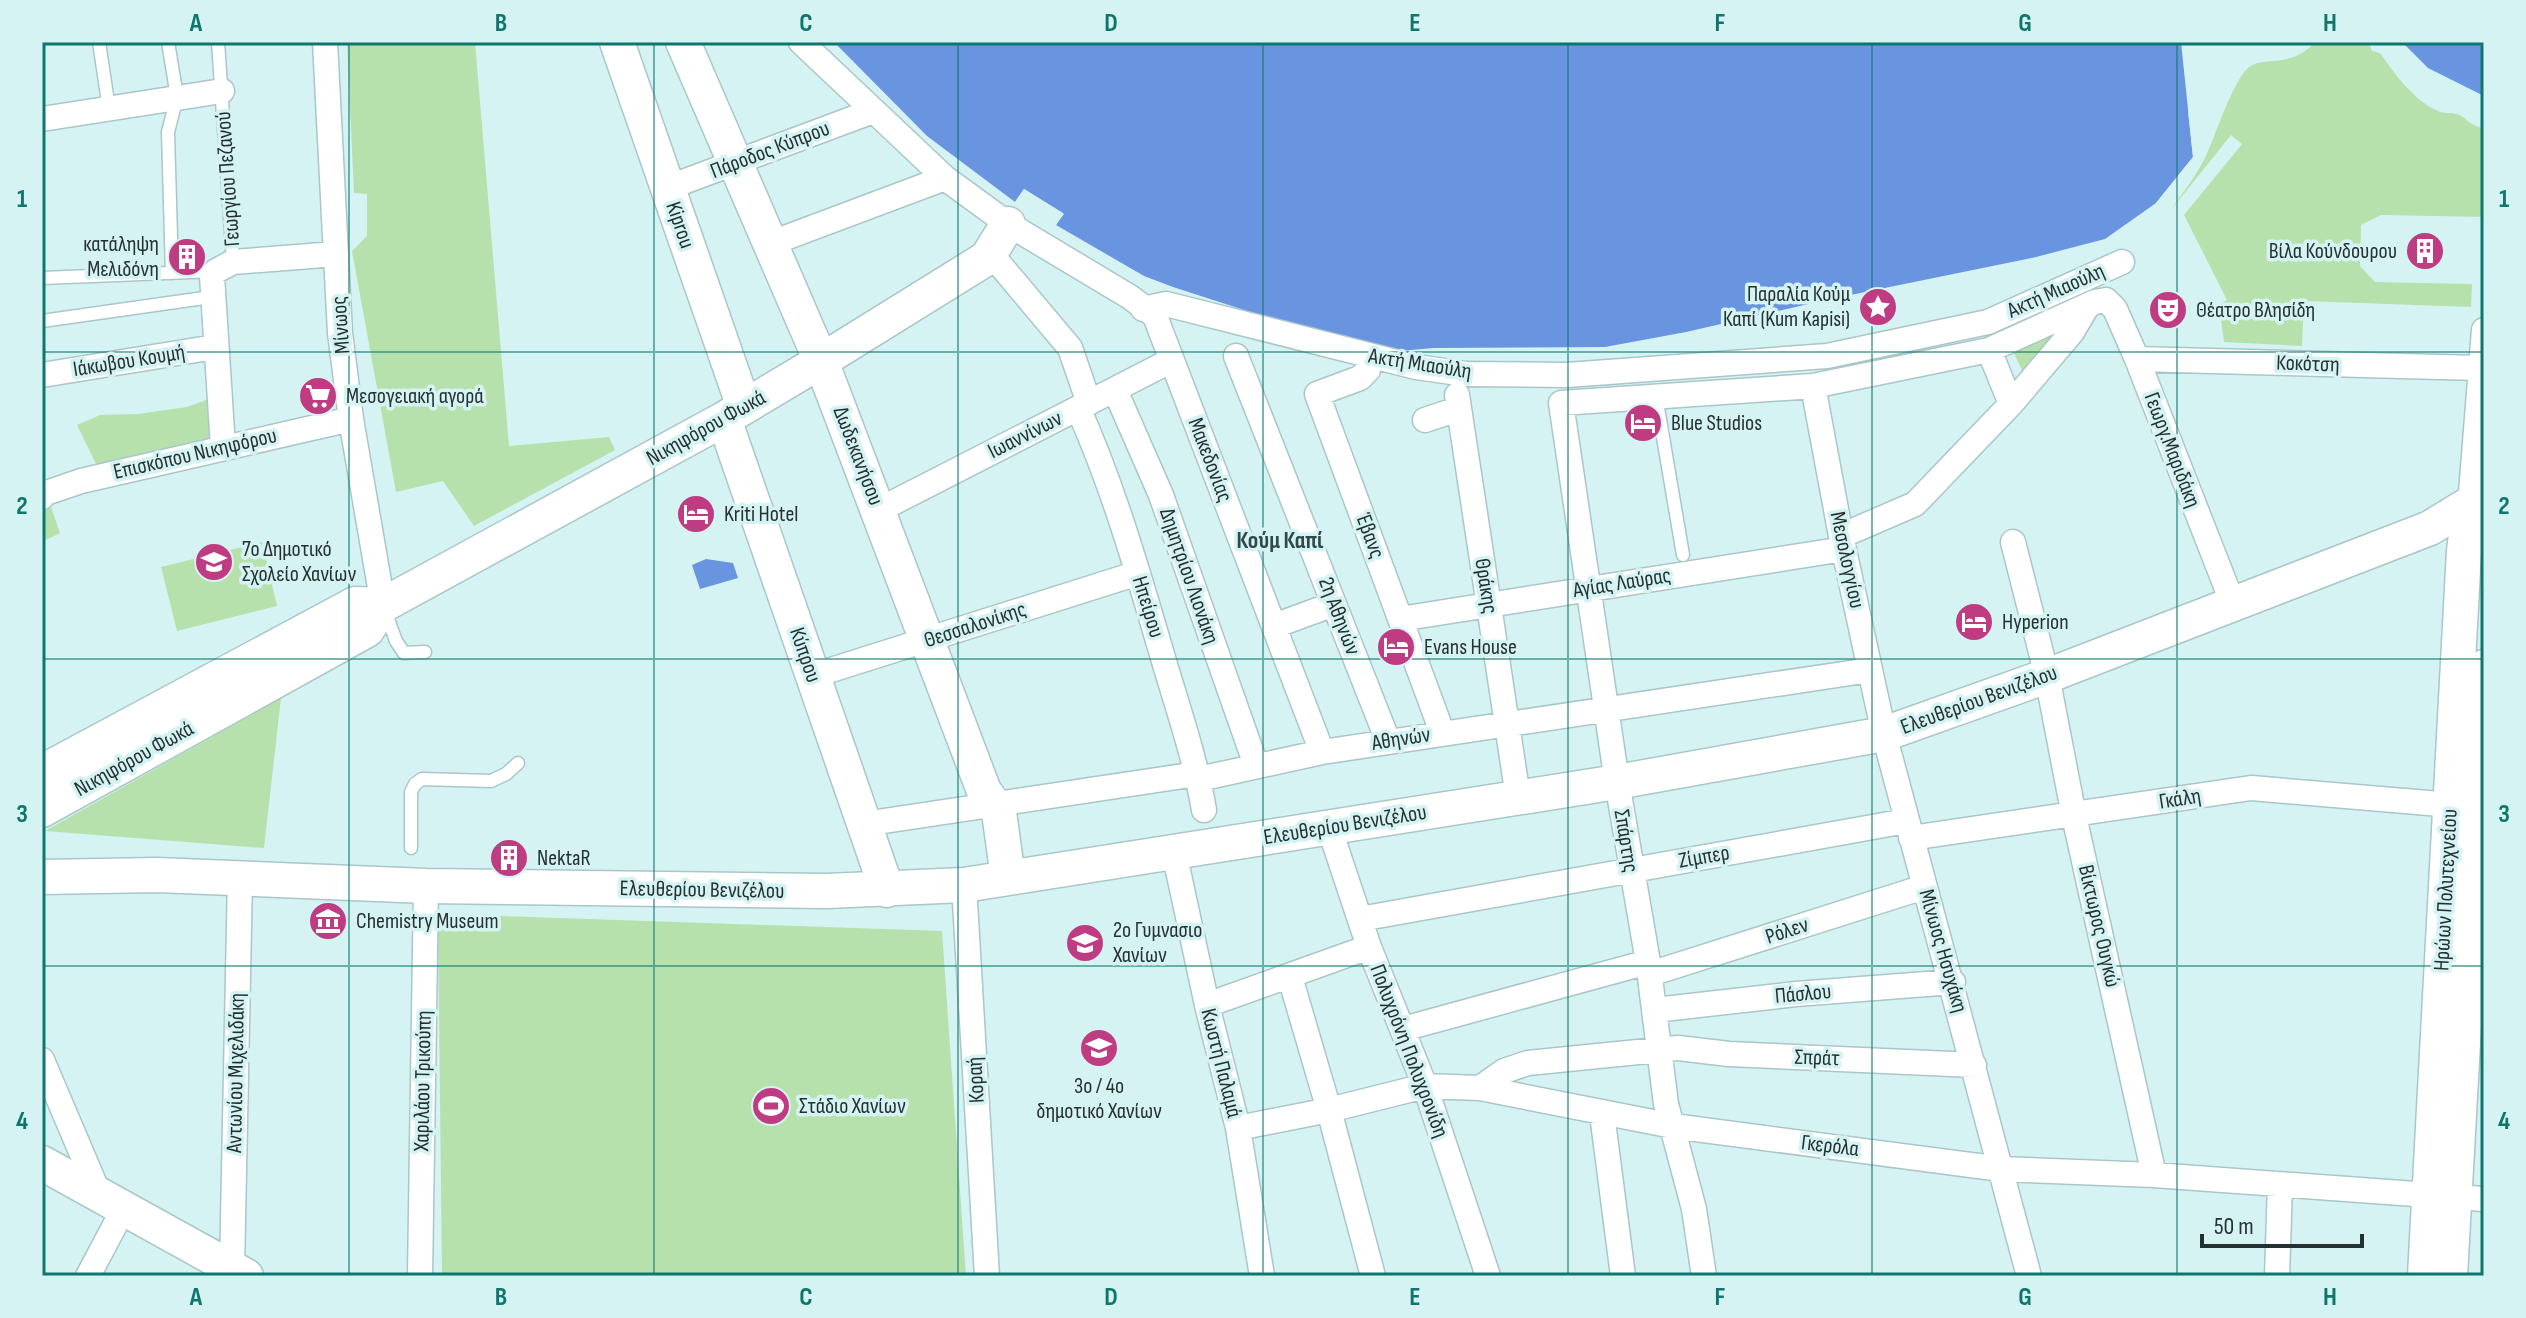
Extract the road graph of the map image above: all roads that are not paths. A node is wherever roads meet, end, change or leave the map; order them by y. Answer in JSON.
{"nodes":[{"id":1,"x":99,"y":42,"type":"edge"},
{"id":2,"x":168,"y":42,"type":"edge"},
{"id":3,"x":218,"y":42,"type":"edge"},
{"id":4,"x":325,"y":42,"type":"edge"},
{"id":5,"x":617,"y":42,"type":"edge"},
{"id":6,"x":683,"y":42,"type":"edge"},
{"id":7,"x":801,"y":42,"type":"edge"},
{"id":8,"x":222,"y":91,"type":"junction"},
{"id":9,"x":177,"y":97,"type":"junction"},
{"id":10,"x":109,"y":109,"type":"junction"},
{"id":11,"x":873,"y":111,"type":"junction"},
{"id":12,"x":42,"y":119,"type":"edge"},
{"id":13,"x":734,"y":163,"type":"junction"},
{"id":14,"x":945,"y":178,"type":"junction"},
{"id":15,"x":667,"y":188,"type":"junction"},
{"id":16,"x":1008,"y":224,"type":"junction"},
{"id":17,"x":769,"y":244,"type":"junction"},
{"id":18,"x":336,"y":254,"type":"junction"},
{"id":19,"x":991,"y":254,"type":"junction"},
{"id":20,"x":2122,"y":262,"type":"dead end"},
{"id":21,"x":224,"y":266,"type":"junction"},
{"id":22,"x":172,"y":273,"type":"junction"},
{"id":23,"x":42,"y":278,"type":"edge"},
{"id":24,"x":211,"y":297,"type":"junction"},
{"id":25,"x":2097,"y":303,"type":"junction"},
{"id":26,"x":1143,"y":309,"type":"junction"},
{"id":27,"x":42,"y":321,"type":"edge"},
{"id":28,"x":2484,"y":330,"type":"edge"},
{"id":29,"x":215,"y":347,"type":"junction"},
{"id":30,"x":1989,"y":350,"type":"junction"},
{"id":31,"x":1236,"y":356,"type":"dead end"},
{"id":32,"x":2137,"y":359,"type":"junction"},
{"id":33,"x":1172,"y":360,"type":"junction"},
{"id":34,"x":821,"y":361,"type":"junction"},
{"id":35,"x":2479,"y":368,"type":"junction"},
{"id":36,"x":1368,"y":370,"type":"dead end"},
{"id":37,"x":42,"y":375,"type":"edge"},
{"id":38,"x":1813,"y":386,"type":"junction"},
{"id":39,"x":1115,"y":390,"type":"junction"},
{"id":40,"x":1656,"y":396,"type":"junction"},
{"id":41,"x":1561,"y":403,"type":"joint"},
{"id":42,"x":2011,"y":404,"type":"junction"},
{"id":43,"x":1084,"y":405,"type":"junction"},
{"id":44,"x":734,"y":413,"type":"junction"},
{"id":45,"x":351,"y":419,"type":"junction"},
{"id":46,"x":1425,"y":420,"type":"dead end"},
{"id":47,"x":223,"y":447,"type":"junction"},
{"id":48,"x":42,"y":497,"type":"edge"},
{"id":49,"x":2477,"y":500,"type":"edge"},
{"id":50,"x":879,"y":510,"type":"junction"},
{"id":51,"x":1842,"y":542,"type":"junction"},
{"id":52,"x":2013,"y":542,"type":"dead end"},
{"id":53,"x":1683,"y":555,"type":"dead end"},
{"id":54,"x":1138,"y":573,"type":"junction"},
{"id":55,"x":1588,"y":588,"type":"junction"},
{"id":56,"x":1334,"y":604,"type":"junction"},
{"id":57,"x":1489,"y":604,"type":"junction"},
{"id":58,"x":2233,"y":604,"type":"junction"},
{"id":59,"x":383,"y":605,"type":"junction"},
{"id":60,"x":1400,"y":619,"type":"junction"},
{"id":61,"x":1274,"y":626,"type":"junction"},
{"id":62,"x":929,"y":641,"type":"junction"},
{"id":63,"x":425,"y":652,"type":"dead end"},
{"id":64,"x":1870,"y":670,"type":"junction"},
{"id":65,"x":812,"y":676,"type":"junction"},
{"id":66,"x":2047,"y":676,"type":"junction"},
{"id":67,"x":2484,"y":685,"type":"edge"},
{"id":68,"x":1606,"y":708,"type":"junction"},
{"id":69,"x":1507,"y":723,"type":"junction"},
{"id":70,"x":1442,"y":732,"type":"junction"},
{"id":71,"x":1884,"y":734,"type":"junction"},
{"id":72,"x":1388,"y":741,"type":"junction"},
{"id":73,"x":1322,"y":752,"type":"junction"},
{"id":74,"x":518,"y":763,"type":"dead end"},
{"id":75,"x":1256,"y":765,"type":"junction"},
{"id":76,"x":42,"y":772,"type":"edge"},
{"id":77,"x":1198,"y":776,"type":"junction"},
{"id":78,"x":1617,"y":782,"type":"junction"},
{"id":79,"x":1518,"y":797,"type":"junction"},
{"id":80,"x":993,"y":805,"type":"junction"},
{"id":81,"x":2471,"y":807,"type":"edge"},
{"id":82,"x":42,"y":810,"type":"edge"},
{"id":83,"x":1204,"y":810,"type":"dead end"},
{"id":84,"x":2074,"y":816,"type":"junction"},
{"id":85,"x":864,"y":824,"type":"junction"},
{"id":86,"x":1329,"y":827,"type":"junction"},
{"id":87,"x":1908,"y":830,"type":"junction"},
{"id":88,"x":411,"y":848,"type":"dead end"},
{"id":89,"x":1174,"y":852,"type":"junction"},
{"id":90,"x":42,"y":854,"type":"edge"},
{"id":91,"x":1631,"y":870,"type":"junction"},
{"id":92,"x":157,"y":875,"type":"junction"},
{"id":93,"x":42,"y":877,"type":"edge"},
{"id":94,"x":240,"y":877,"type":"junction"},
{"id":95,"x":1008,"y":878,"type":"junction"},
{"id":96,"x":964,"y":885,"type":"junction"},
{"id":97,"x":426,"y":886,"type":"junction"},
{"id":98,"x":1924,"y":887,"type":"junction"},
{"id":99,"x":887,"y":890,"type":"junction"},
{"id":100,"x":1360,"y":919,"type":"junction"},
{"id":101,"x":1369,"y":947,"type":"junction"},
{"id":102,"x":1649,"y":968,"type":"junction"},
{"id":103,"x":1290,"y":977,"type":"junction"},
{"id":104,"x":1953,"y":982,"type":"junction"},
{"id":105,"x":1207,"y":1005,"type":"junction"},
{"id":106,"x":1655,"y":1010,"type":"junction"},
{"id":107,"x":1403,"y":1029,"type":"junction"},
{"id":108,"x":1661,"y":1050,"type":"junction"},
{"id":109,"x":42,"y":1060,"type":"edge"},
{"id":110,"x":1974,"y":1065,"type":"junction"},
{"id":111,"x":1425,"y":1086,"type":"junction"},
{"id":112,"x":1480,"y":1088,"type":"junction"},
{"id":113,"x":1329,"y":1110,"type":"junction"},
{"id":114,"x":1602,"y":1114,"type":"junction"},
{"id":115,"x":1673,"y":1126,"type":"junction"},
{"id":116,"x":1238,"y":1128,"type":"junction"},
{"id":117,"x":42,"y":1163,"type":"edge"},
{"id":118,"x":2001,"y":1169,"type":"junction"},
{"id":119,"x":2154,"y":1175,"type":"junction"},
{"id":120,"x":2280,"y":1185,"type":"junction"},
{"id":121,"x":2456,"y":1197,"type":"edge"},
{"id":122,"x":111,"y":1201,"type":"junction"},
{"id":123,"x":239,"y":1272,"type":"edge"},
{"id":124,"x":1618,"y":1275,"type":"edge"},
{"id":125,"x":88,"y":1276,"type":"edge"},
{"id":126,"x":420,"y":1276,"type":"edge"},
{"id":127,"x":987,"y":1276,"type":"edge"},
{"id":128,"x":1262,"y":1276,"type":"edge"},
{"id":129,"x":1373,"y":1276,"type":"edge"},
{"id":130,"x":1488,"y":1276,"type":"edge"},
{"id":131,"x":1704,"y":1276,"type":"edge"},
{"id":132,"x":2029,"y":1276,"type":"edge"},
{"id":133,"x":2277,"y":1276,"type":"edge"},
{"id":134,"x":2425,"y":1276,"type":"edge"},
{"id":135,"x":2450,"y":1276,"type":"edge"}],
"edges":[{"from":1,"to":10,"type":"lane"},
{"from":2,"to":9,"type":"lane"},
{"from":3,"to":8,"type":"lane","name":"Γεωργίου Πεζανού"},
{"from":4,"to":18,"type":"street","name":"Μίνωος"},
{"from":5,"to":15,"type":"main road","name":"Kiprou"},
{"from":6,"to":13,"type":"main road","name":"Δωδεκανήσου"},
{"from":7,"to":11,"type":"street"},
{"from":8,"to":9,"type":"street"},
{"from":8,"to":21,"type":"lane","name":"Γεωργίου Πεζανού"},
{"from":9,"to":10,"type":"street"},
{"from":9,"to":22,"type":"lane"},
{"from":10,"to":12,"type":"street"},
{"from":11,"to":13,"type":"street","name":"Πάροδος Κύπρου"},
{"from":11,"to":14,"type":"street"},
{"from":13,"to":15,"type":"street","name":"Πάροδος Κύπρου"},
{"from":13,"to":17,"type":"main road","name":"Δωδεκανήσου"},
{"from":14,"to":16,"type":"street"},
{"from":14,"to":17,"type":"street"},
{"from":15,"to":44,"type":"main road","name":"Kiprou"},
{"from":16,"to":19,"type":"main road","name":"Νικηφόρου Φωκά"},
{"from":16,"to":26,"type":"street"},
{"from":17,"to":34,"type":"main road","name":"Δωδεκανήσου"},
{"from":18,"to":21,"type":"street"},
{"from":18,"to":45,"type":"street","name":"Μίνωος"},
{"from":19,"to":34,"type":"main road","name":"Νικηφόρου Φωκά"},
{"from":19,"to":43,"type":"street","name":"Ηπείρου"},
{"from":20,"to":26,"type":"street","name":"Ακτή Μιαούλη"},
{"from":21,"to":22,"type":"lane"},
{"from":21,"to":24,"type":"street","name":"Γεωργίου Πεζανού"},
{"from":22,"to":23,"type":"lane"},
{"from":24,"to":27,"type":"lane"},
{"from":24,"to":29,"type":"street","name":"Γεωργίου Πεζανού"},
{"from":25,"to":30,"type":"street","name":"Ακτή Μιαούλη"},
{"from":25,"to":32,"type":"street","name":"Γεωργ.Μαριδάκη"},
{"from":25,"to":42,"type":"street","name":"Αγίας Λαύρας"},
{"from":26,"to":33,"type":"street","name":"Μακεδονίας"},
{"from":28,"to":35,"type":"street"},
{"from":29,"to":37,"type":"street","name":"Ιάκωβου Κουμή"},
{"from":29,"to":47,"type":"street","name":"Γεωργίου Πεζανού"},
{"from":30,"to":38,"type":"street","name":"Ακτή Μιαούλη"},
{"from":30,"to":42,"type":"street"},
{"from":31,"to":56,"type":"street","name":"2η Αθηνών"},
{"from":32,"to":35,"type":"street","name":"Κοκότση"},
{"from":32,"to":58,"type":"street","name":"Γεωργ.Μαριδάκη"},
{"from":33,"to":39,"type":"street","name":"Ιωαννίνων"},
{"from":33,"to":61,"type":"street","name":"Μακεδονίας"},
{"from":34,"to":44,"type":"main road","name":"Νικηφόρου Φωκά"},
{"from":34,"to":50,"type":"main road","name":"Δωδεκανήσου"},
{"from":35,"to":49,"type":"street"},
{"from":36,"to":60,"type":"street","name":"Έβανς"},
{"from":38,"to":40,"type":"street","name":"Ακτή Μιαούλη"},
{"from":38,"to":51,"type":"street","name":"Μεσολογγίου"},
{"from":39,"to":43,"type":"street","name":"Ιωαννίνων"},
{"from":39,"to":75,"type":"street","name":"Δημητρίου Λιονάκη"},
{"from":40,"to":41,"type":"street","name":"Ακτή Μιαούλη"},
{"from":40,"to":53,"type":"lane"},
{"from":41,"to":55,"type":"street","name":"Σπάρτης"},
{"from":42,"to":51,"type":"street","name":"Αγίας Λαύρας"},
{"from":43,"to":50,"type":"street","name":"Ιωαννίνων"},
{"from":43,"to":54,"type":"street","name":"Ηπείρου"},
{"from":44,"to":59,"type":"main road","name":"Νικηφόρου Φωκά"},
{"from":44,"to":65,"type":"main road","name":"Κύπρου"},
{"from":45,"to":47,"type":"street","name":"Επισκόπου Νικηφόρου"},
{"from":45,"to":59,"type":"street","name":"Μίνωος"},
{"from":46,"to":57,"type":"street","name":"Θράκης"},
{"from":47,"to":48,"type":"street","name":"Επισκόπου Νικηφόρου"},
{"from":49,"to":58,"type":"main road","name":"Ελευθερίου Βενιζέλου"},
{"from":49,"to":81,"type":"main road","name":"Ηρώων Πολυτεχνείου"},
{"from":50,"to":62,"type":"main road","name":"Δωδεκανήσου"},
{"from":51,"to":55,"type":"street","name":"Αγίας Λαύρας"},
{"from":51,"to":64,"type":"street","name":"Μεσολογγίου"},
{"from":52,"to":66,"type":"street","name":"Βίκτωρος Ουγκώ"},
{"from":54,"to":62,"type":"street","name":"Θεσσαλονίκης"},
{"from":54,"to":77,"type":"street","name":"Ηπείρου"},
{"from":55,"to":57,"type":"street","name":"Αγίας Λαύρας"},
{"from":55,"to":68,"type":"street","name":"Σπάρτης"},
{"from":56,"to":61,"type":"street"},
{"from":56,"to":72,"type":"street","name":"2η Αθηνών"},
{"from":57,"to":60,"type":"street","name":"Αγίας Λαύρας"},
{"from":57,"to":69,"type":"street","name":"Θράκης"},
{"from":58,"to":66,"type":"main road","name":"Ελευθερίου Βενιζέλου"},
{"from":59,"to":63,"type":"lane"},
{"from":59,"to":76,"type":"main road","name":"Νικηφόρου Φωκά"},
{"from":59,"to":82,"type":"main road","name":"Νικηφόρου Φωκά"},
{"from":60,"to":70,"type":"street","name":"Έβανς"},
{"from":61,"to":73,"type":"street","name":"Μακεδονίας"},
{"from":62,"to":65,"type":"street","name":"Θεσσαλονίκης"},
{"from":62,"to":80,"type":"main road","name":"Δωδεκανήσου"},
{"from":64,"to":68,"type":"street","name":"Αθηνών"},
{"from":64,"to":71,"type":"street","name":"Μεσολογγίου"},
{"from":65,"to":85,"type":"main road","name":"Κύπρου"},
{"from":66,"to":71,"type":"main road","name":"Ελευθερίου Βενιζέλου"},
{"from":66,"to":84,"type":"street","name":"Βίκτωρος Ουγκώ"},
{"from":67,"to":81,"type":"main road"},
{"from":68,"to":69,"type":"street","name":"Αθηνών"},
{"from":68,"to":78,"type":"street","name":"Σπάρτης"},
{"from":69,"to":70,"type":"street","name":"Αθηνών"},
{"from":69,"to":79,"type":"street","name":"Θράκης"},
{"from":70,"to":72,"type":"street","name":"Αθηνών"},
{"from":71,"to":78,"type":"main road","name":"Ελευθερίου Βενιζέλου"},
{"from":71,"to":87,"type":"street","name":"Μίνωος Ησυχάκη"},
{"from":72,"to":73,"type":"street","name":"Αθηνών"},
{"from":73,"to":75,"type":"street","name":"Αθηνών"},
{"from":74,"to":88,"type":"lane"},
{"from":75,"to":77,"type":"street","name":"Αθηνών"},
{"from":77,"to":80,"type":"street","name":"Αθηνών"},
{"from":77,"to":83,"type":"street","name":"Ηπείρου"},
{"from":78,"to":79,"type":"main road","name":"Ελευθερίου Βενιζέλου"},
{"from":78,"to":91,"type":"street","name":"Σπάρτης"},
{"from":79,"to":86,"type":"main road","name":"Ελευθερίου Βενιζέλου"},
{"from":80,"to":85,"type":"street","name":"Αθηνών"},
{"from":80,"to":95,"type":"main road","name":"Δωδεκανήσου"},
{"from":81,"to":84,"type":"street","name":"Γκάλη"},
{"from":81,"to":121,"type":"main road","name":"Ηρώων Πολυτεχνείου"},
{"from":84,"to":87,"type":"street","name":"Γκάλη"},
{"from":84,"to":119,"type":"street","name":"Βίκτωρος Ουγκώ"},
{"from":85,"to":99,"type":"main road","name":"Κύπρου"},
{"from":86,"to":89,"type":"main road","name":"Ελευθερίου Βενιζέλου"},
{"from":86,"to":100,"type":"street","name":"Πολυχρόνη Πολυχρονίδη"},
{"from":87,"to":91,"type":"street","name":"Ζίμπερ"},
{"from":87,"to":98,"type":"street","name":"Μίνωος Ησυχάκη"},
{"from":89,"to":95,"type":"main road","name":"Ελευθερίου Βενιζέλου"},
{"from":89,"to":105,"type":"street","name":"Κωστή Παλαμά"},
{"from":90,"to":92,"type":"main road","name":"Ελευθερίου Βενιζέλου"},
{"from":91,"to":100,"type":"street","name":"Ζίμπερ"},
{"from":91,"to":102,"type":"street","name":"Σπάρτης"},
{"from":92,"to":93,"type":"main road","name":"Ελευθερίου Βενιζέλου"},
{"from":92,"to":94,"type":"main road","name":"Ελευθερίου Βενιζέλου"},
{"from":94,"to":97,"type":"main road","name":"Ελευθερίου Βενιζέλου"},
{"from":94,"to":123,"type":"street","name":"Αντωνίου Μιχελιδάκη"},
{"from":95,"to":96,"type":"main road","name":"Ελευθερίου Βενιζέλου"},
{"from":96,"to":99,"type":"main road","name":"Ελευθερίου Βενιζέλου"},
{"from":96,"to":127,"type":"street","name":"Κοραή"},
{"from":97,"to":99,"type":"main road","name":"Ελευθερίου Βενιζέλου"},
{"from":97,"to":126,"type":"street","name":"Χαριλάου Τρικούπη"},
{"from":98,"to":102,"type":"street","name":"Ρόλεν"},
{"from":98,"to":104,"type":"street","name":"Μίνωος Ησυχάκη"},
{"from":100,"to":101,"type":"street","name":"Πολυχρόνη Πολυχρονίδη"},
{"from":101,"to":103,"type":"street"},
{"from":101,"to":107,"type":"street","name":"Πολυχρόνη Πολυχρονίδη"},
{"from":102,"to":106,"type":"street","name":"Σπάρτης"},
{"from":102,"to":107,"type":"street","name":"Ρόλεν"},
{"from":103,"to":105,"type":"street"},
{"from":103,"to":113,"type":"street"},
{"from":104,"to":106,"type":"street","name":"Πάσλου"},
{"from":104,"to":110,"type":"street","name":"Μίνωος Ησυχάκη"},
{"from":105,"to":116,"type":"street","name":"Κωστή Παλαμά"},
{"from":106,"to":108,"type":"street","name":"Σπάρτης"},
{"from":107,"to":111,"type":"street","name":"Πολυχρόνη Πολυχρονίδη"},
{"from":108,"to":110,"type":"street","name":"Σπράτ"},
{"from":108,"to":112,"type":"street","name":"Σπράτ"},
{"from":108,"to":115,"type":"street","name":"Σπάρτης"},
{"from":109,"to":122,"type":"street"},
{"from":110,"to":118,"type":"street","name":"Μίνωος Ησυχάκη"},
{"from":111,"to":112,"type":"street","name":"Γκερόλα"},
{"from":111,"to":113,"type":"street","name":"Γκερόλα"},
{"from":111,"to":130,"type":"street","name":"Πολυχρόνη Πολυχρονίδη"},
{"from":112,"to":114,"type":"street","name":"Γκερόλα"},
{"from":113,"to":116,"type":"street","name":"Γκερόλα"},
{"from":113,"to":129,"type":"street"},
{"from":114,"to":115,"type":"street","name":"Γκερόλα"},
{"from":114,"to":124,"type":"street"},
{"from":115,"to":118,"type":"street","name":"Γκερόλα"},
{"from":115,"to":131,"type":"street","name":"Σπάρτης"},
{"from":116,"to":128,"type":"street","name":"Κωστή Παλαμά"},
{"from":117,"to":122,"type":"main road"},
{"from":118,"to":119,"type":"street","name":"Γκερόλα"},
{"from":118,"to":132,"type":"street","name":"Μίνωος Ησυχάκη"},
{"from":119,"to":120,"type":"street","name":"Γκερόλα"},
{"from":120,"to":121,"type":"street","name":"Γκερόλα"},
{"from":120,"to":133,"type":"street"},
{"from":121,"to":134,"type":"main road","name":"Ηρώων Πολυτεχνείου"},
{"from":121,"to":135,"type":"main road"},
{"from":122,"to":123,"type":"main road"},
{"from":122,"to":125,"type":"street"}]}
